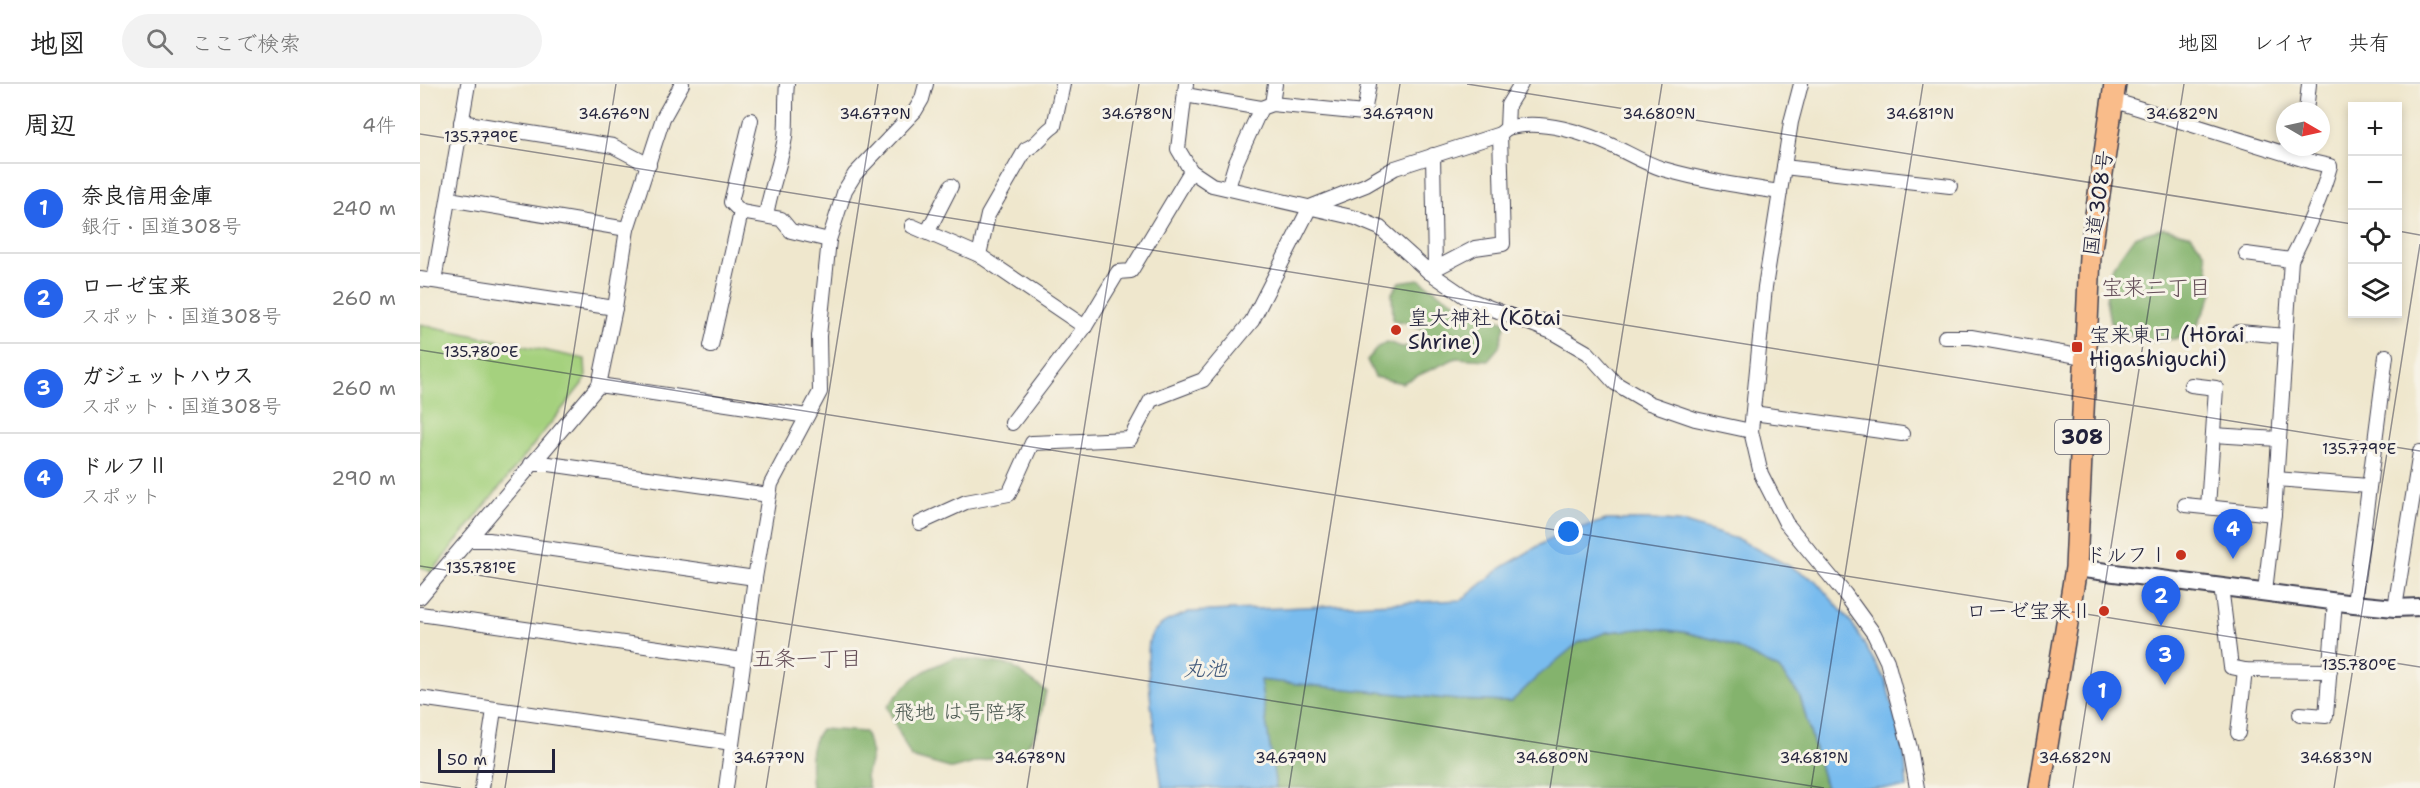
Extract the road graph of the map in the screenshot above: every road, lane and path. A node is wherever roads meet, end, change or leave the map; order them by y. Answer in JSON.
{"nodes":[{"id":1,"x":468,"y":84,"type":"edge"},
{"id":2,"x":682,"y":84,"type":"edge"},
{"id":3,"x":787,"y":84,"type":"edge"},
{"id":4,"x":926,"y":84,"type":"edge"},
{"id":5,"x":1063,"y":84,"type":"edge"},
{"id":6,"x":1275,"y":84,"type":"edge"},
{"id":7,"x":1369,"y":84,"type":"edge"},
{"id":8,"x":1521,"y":84,"type":"edge"},
{"id":9,"x":1801,"y":84,"type":"edge"},
{"id":10,"x":2309,"y":84,"type":"edge"},
{"id":11,"x":1186,"y":90,"type":"edge"},
{"id":12,"x":2113,"y":92,"type":"edge"},
{"id":13,"x":2307,"y":102,"type":"edge"},
{"id":14,"x":1267,"y":106,"type":"junction"},
{"id":15,"x":751,"y":120,"type":"dead end"},
{"id":16,"x":462,"y":122,"type":"junction"},
{"id":17,"x":1503,"y":131,"type":"junction"},
{"id":18,"x":2276,"y":145,"type":"edge"},
{"id":19,"x":1433,"y":155,"type":"junction"},
{"id":20,"x":2308,"y":156,"type":"edge"},
{"id":21,"x":649,"y":165,"type":"junction"},
{"id":22,"x":1784,"y":167,"type":"junction"},
{"id":23,"x":1191,"y":171,"type":"junction"},
{"id":24,"x":951,"y":186,"type":"dead end"},
{"id":25,"x":1950,"y":186,"type":"dead end"},
{"id":26,"x":1227,"y":188,"type":"junction"},
{"id":27,"x":1780,"y":192,"type":"junction"},
{"id":28,"x":449,"y":199,"type":"junction"},
{"id":29,"x":1310,"y":207,"type":"junction"},
{"id":30,"x":741,"y":212,"type":"junction"},
{"id":31,"x":766,"y":216,"type":"junction"},
{"id":32,"x":912,"y":226,"type":"dead end"},
{"id":33,"x":627,"y":229,"type":"junction"},
{"id":34,"x":927,"y":233,"type":"junction"},
{"id":35,"x":829,"y":240,"type":"junction"},
{"id":36,"x":2246,"y":254,"type":"dead end"},
{"id":37,"x":979,"y":255,"type":"junction"},
{"id":38,"x":2292,"y":260,"type":"junction"},
{"id":39,"x":1432,"y":270,"type":"junction"},
{"id":40,"x":427,"y":280,"type":"edge"},
{"id":41,"x":615,"y":308,"type":"junction"},
{"id":42,"x":1085,"y":327,"type":"junction"},
{"id":43,"x":2239,"y":332,"type":"dead end"},
{"id":44,"x":2286,"y":336,"type":"junction"},
{"id":45,"x":1945,"y":337,"type":"dead end"},
{"id":46,"x":711,"y":346,"type":"dead end"},
{"id":47,"x":2386,"y":356,"type":"dead end"},
{"id":48,"x":2084,"y":357,"type":"junction"},
{"id":49,"x":598,"y":385,"type":"junction"},
{"id":50,"x":2191,"y":385,"type":"dead end"},
{"id":51,"x":1753,"y":412,"type":"junction"},
{"id":52,"x":807,"y":416,"type":"junction"},
{"id":53,"x":1012,"y":423,"type":"dead end"},
{"id":54,"x":1751,"y":431,"type":"junction"},
{"id":55,"x":1902,"y":434,"type":"dead end"},
{"id":56,"x":2213,"y":435,"type":"junction"},
{"id":57,"x":2278,"y":439,"type":"junction"},
{"id":58,"x":2420,"y":452,"type":"edge"},
{"id":59,"x":531,"y":464,"type":"junction"},
{"id":60,"x":2276,"y":479,"type":"junction"},
{"id":61,"x":2369,"y":486,"type":"junction"},
{"id":62,"x":769,"y":495,"type":"junction"},
{"id":63,"x":2185,"y":505,"type":"dead end"},
{"id":64,"x":2208,"y":507,"type":"junction"},
{"id":65,"x":2274,"y":514,"type":"junction"},
{"id":66,"x":920,"y":523,"type":"dead end"},
{"id":67,"x":468,"y":540,"type":"junction"},
{"id":68,"x":2076,"y":568,"type":"junction"},
{"id":69,"x":755,"y":578,"type":"junction"},
{"id":70,"x":2221,"y":586,"type":"junction"},
{"id":71,"x":2265,"y":591,"type":"junction"},
{"id":72,"x":420,"y":597,"type":"edge"},
{"id":73,"x":2335,"y":602,"type":"junction"},
{"id":74,"x":2354,"y":604,"type":"junction"},
{"id":75,"x":2420,"y":607,"type":"edge"},
{"id":76,"x":2395,"y":608,"type":"junction"},
{"id":77,"x":420,"y":614,"type":"edge"},
{"id":78,"x":743,"y":660,"type":"junction"},
{"id":79,"x":2245,"y":670,"type":"junction"},
{"id":80,"x":2330,"y":671,"type":"junction"},
{"id":81,"x":420,"y":698,"type":"edge"},
{"id":82,"x":494,"y":710,"type":"junction"},
{"id":83,"x":2300,"y":714,"type":"dead end"},
{"id":84,"x":2238,"y":733,"type":"dead end"},
{"id":85,"x":732,"y":743,"type":"junction"},
{"id":86,"x":482,"y":788,"type":"edge"},
{"id":87,"x":726,"y":788,"type":"edge"},
{"id":88,"x":1917,"y":788,"type":"edge"},
{"id":89,"x":2040,"y":788,"type":"edge"}],
"edges":[{"from":1,"to":16,"type":"street"},
{"from":2,"to":21,"type":"street"},
{"from":3,"to":31,"type":"street"},
{"from":4,"to":35,"type":"street"},
{"from":5,"to":37,"type":"street"},
{"from":6,"to":14,"type":"street"},
{"from":7,"to":14,"type":"street"},
{"from":8,"to":17,"type":"street"},
{"from":9,"to":22,"type":"street"},
{"from":10,"to":13,"type":"street"},
{"from":11,"to":14,"type":"street"},
{"from":11,"to":23,"type":"street"},
{"from":12,"to":18,"type":"street"},
{"from":12,"to":48,"type":"highway","name":"国道308号","number":"308"},
{"from":14,"to":26,"type":"street"},
{"from":15,"to":30,"type":"street"},
{"from":16,"to":21,"type":"street"},
{"from":16,"to":28,"type":"street"},
{"from":17,"to":19,"type":"street"},
{"from":17,"to":27,"type":"street"},
{"from":17,"to":39,"type":"street"},
{"from":19,"to":29,"type":"street"},
{"from":19,"to":39,"type":"street"},
{"from":20,"to":38,"type":"street"},
{"from":21,"to":33,"type":"street"},
{"from":22,"to":25,"type":"street"},
{"from":22,"to":27,"type":"street"},
{"from":23,"to":26,"type":"street"},
{"from":23,"to":42,"type":"street"},
{"from":24,"to":34,"type":"street"},
{"from":26,"to":29,"type":"street"},
{"from":27,"to":51,"type":"street"},
{"from":28,"to":33,"type":"street"},
{"from":28,"to":40,"type":"street"},
{"from":29,"to":39,"type":"street"},
{"from":29,"to":66,"type":"street"},
{"from":30,"to":31,"type":"street"},
{"from":30,"to":46,"type":"street"},
{"from":31,"to":35,"type":"street"},
{"from":32,"to":34,"type":"street"},
{"from":33,"to":41,"type":"street"},
{"from":34,"to":37,"type":"street"},
{"from":35,"to":52,"type":"street"},
{"from":36,"to":38,"type":"street"},
{"from":37,"to":42,"type":"street"},
{"from":38,"to":44,"type":"street"},
{"from":39,"to":54,"type":"street"},
{"from":40,"to":41,"type":"street"},
{"from":41,"to":49,"type":"street"},
{"from":42,"to":53,"type":"street"},
{"from":43,"to":44,"type":"street"},
{"from":44,"to":57,"type":"street"},
{"from":45,"to":48,"type":"street"},
{"from":47,"to":61,"type":"street"},
{"from":48,"to":68,"type":"highway","name":"国道308号","number":"308"},
{"from":49,"to":52,"type":"street"},
{"from":49,"to":59,"type":"street"},
{"from":50,"to":56,"type":"street"},
{"from":51,"to":54,"type":"street"},
{"from":51,"to":55,"type":"street"},
{"from":52,"to":62,"type":"street"},
{"from":54,"to":88,"type":"street"},
{"from":56,"to":57,"type":"street"},
{"from":56,"to":64,"type":"street"},
{"from":57,"to":60,"type":"street"},
{"from":58,"to":76,"type":"street"},
{"from":59,"to":62,"type":"street"},
{"from":59,"to":67,"type":"street"},
{"from":60,"to":61,"type":"street"},
{"from":60,"to":65,"type":"street"},
{"from":61,"to":74,"type":"street"},
{"from":62,"to":69,"type":"street"},
{"from":63,"to":64,"type":"street"},
{"from":64,"to":65,"type":"street"},
{"from":65,"to":71,"type":"street"},
{"from":67,"to":69,"type":"street"},
{"from":67,"to":72,"type":"street"},
{"from":68,"to":70,"type":"street"},
{"from":68,"to":89,"type":"highway","name":"国道308号","number":"308"},
{"from":69,"to":78,"type":"street"},
{"from":70,"to":71,"type":"street"},
{"from":70,"to":79,"type":"street"},
{"from":71,"to":73,"type":"street"},
{"from":73,"to":74,"type":"street"},
{"from":73,"to":80,"type":"street"},
{"from":74,"to":76,"type":"street"},
{"from":75,"to":76,"type":"street"},
{"from":77,"to":78,"type":"street"},
{"from":78,"to":85,"type":"street"},
{"from":79,"to":80,"type":"street"},
{"from":79,"to":84,"type":"street"},
{"from":80,"to":83,"type":"street"},
{"from":81,"to":82,"type":"street"},
{"from":82,"to":85,"type":"street"},
{"from":82,"to":86,"type":"street"},
{"from":85,"to":87,"type":"street"}]}
